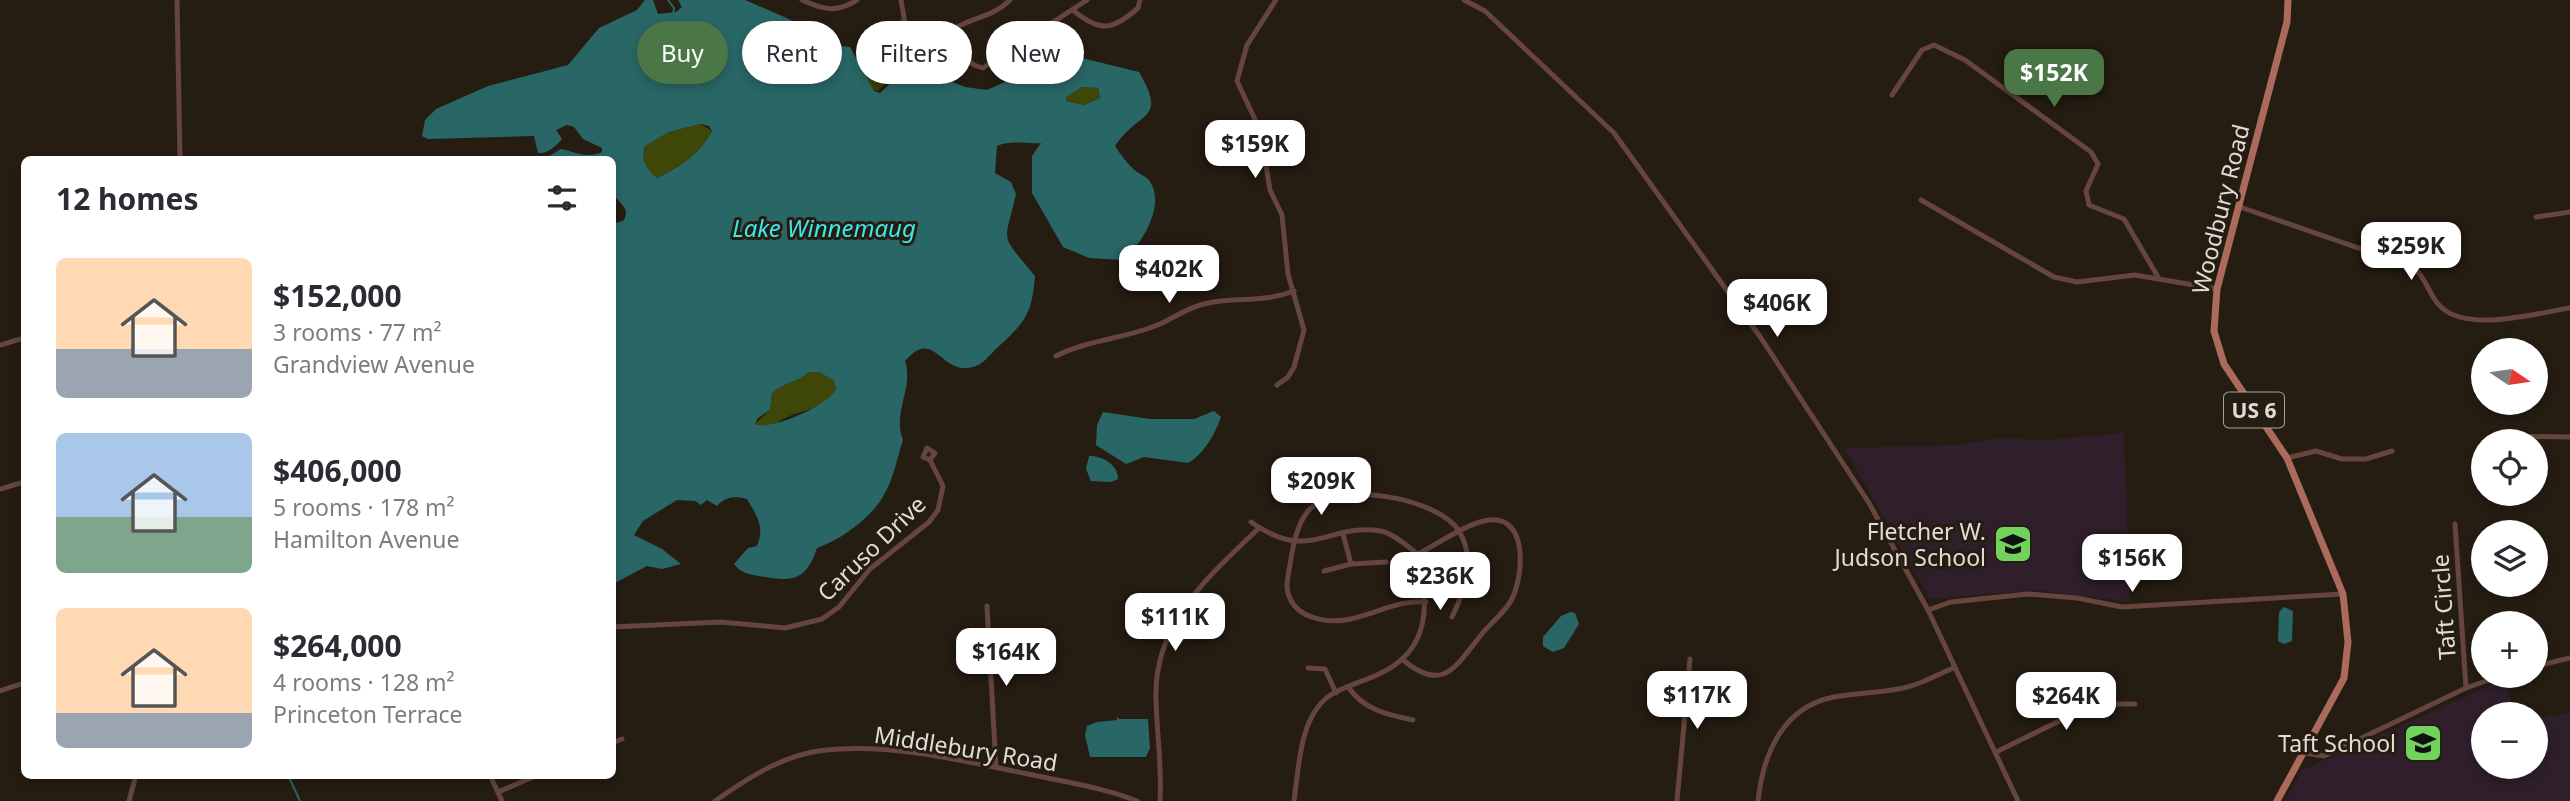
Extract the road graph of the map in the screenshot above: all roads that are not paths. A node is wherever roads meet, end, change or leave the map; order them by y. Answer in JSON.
{"nodes":[{"id":1,"x":177,"y":0,"type":"edge"},
{"id":2,"x":802,"y":0,"type":"edge"},
{"id":3,"x":857,"y":0,"type":"edge"},
{"id":4,"x":901,"y":0,"type":"edge"},
{"id":5,"x":1010,"y":0,"type":"edge"},
{"id":6,"x":1087,"y":0,"type":"edge"},
{"id":7,"x":1140,"y":0,"type":"edge"},
{"id":8,"x":1276,"y":0,"type":"edge"},
{"id":9,"x":1464,"y":0,"type":"edge"},
{"id":10,"x":2288,"y":0,"type":"edge"},
{"id":11,"x":1074,"y":11,"type":"junction"},
{"id":12,"x":905,"y":21,"type":"edge"},
{"id":13,"x":972,"y":21,"type":"edge"},
{"id":14,"x":972,"y":63,"type":"edge"},
{"id":15,"x":1892,"y":95,"type":"dead end"},
{"id":16,"x":180,"y":156,"type":"edge"},
{"id":17,"x":1921,"y":200,"type":"dead end"},
{"id":18,"x":2240,"y":208,"type":"junction"},
{"id":19,"x":2570,"y":212,"type":"edge"},
{"id":20,"x":2536,"y":217,"type":"dead end"},
{"id":21,"x":2158,"y":277,"type":"junction"},
{"id":22,"x":2217,"y":289,"type":"junction"},
{"id":23,"x":1294,"y":291,"type":"junction"},
{"id":24,"x":2570,"y":308,"type":"edge"},
{"id":25,"x":21,"y":339,"type":"edge"},
{"id":26,"x":0,"y":345,"type":"edge"},
{"id":27,"x":1056,"y":356,"type":"dead end"},
{"id":28,"x":1277,"y":385,"type":"dead end"},
{"id":29,"x":2548,"y":437,"type":"edge"},
{"id":30,"x":2570,"y":437,"type":"edge"},
{"id":31,"x":2392,"y":451,"type":"dead end"},
{"id":32,"x":2287,"y":458,"type":"junction"},
{"id":33,"x":930,"y":460,"type":"dead end"},
{"id":34,"x":21,"y":483,"type":"edge"},
{"id":35,"x":0,"y":489,"type":"edge"},
{"id":36,"x":1251,"y":522,"type":"dead end"},
{"id":37,"x":2455,"y":524,"type":"dead end"},
{"id":38,"x":1259,"y":528,"type":"junction"},
{"id":39,"x":1460,"y":532,"type":"junction"},
{"id":40,"x":1343,"y":534,"type":"junction"},
{"id":41,"x":1295,"y":541,"type":"junction"},
{"id":42,"x":1418,"y":554,"type":"junction"},
{"id":43,"x":1386,"y":562,"type":"dead end"},
{"id":44,"x":1351,"y":564,"type":"junction"},
{"id":45,"x":1324,"y":571,"type":"dead end"},
{"id":46,"x":2343,"y":594,"type":"junction"},
{"id":47,"x":1426,"y":602,"type":"junction"},
{"id":48,"x":987,"y":606,"type":"dead end"},
{"id":49,"x":1928,"y":610,"type":"junction"},
{"id":50,"x":1452,"y":617,"type":"dead end"},
{"id":51,"x":616,"y":627,"type":"edge"},
{"id":52,"x":2570,"y":658,"type":"edge"},
{"id":53,"x":1690,"y":659,"type":"dead end"},
{"id":54,"x":1402,"y":660,"type":"junction"},
{"id":55,"x":2548,"y":663,"type":"edge"},
{"id":56,"x":1308,"y":668,"type":"dead end"},
{"id":57,"x":1953,"y":668,"type":"junction"},
{"id":58,"x":21,"y":684,"type":"edge"},
{"id":59,"x":2471,"y":686,"type":"edge"},
{"id":60,"x":1348,"y":687,"type":"junction"},
{"id":61,"x":2466,"y":688,"type":"junction"},
{"id":62,"x":0,"y":691,"type":"edge"},
{"id":63,"x":1336,"y":693,"type":"junction"},
{"id":64,"x":2135,"y":704,"type":"dead end"},
{"id":65,"x":1413,"y":720,"type":"dead end"},
{"id":66,"x":622,"y":739,"type":"dead end"},
{"id":67,"x":616,"y":741,"type":"edge"},
{"id":68,"x":1996,"y":752,"type":"junction"},
{"id":69,"x":2305,"y":752,"type":"junction"},
{"id":70,"x":996,"y":767,"type":"junction"},
{"id":71,"x":135,"y":779,"type":"edge"},
{"id":72,"x":492,"y":779,"type":"edge"},
{"id":73,"x":529,"y":779,"type":"edge"},
{"id":74,"x":498,"y":792,"type":"junction"},
{"id":75,"x":130,"y":801,"type":"edge"},
{"id":76,"x":502,"y":801,"type":"edge"},
{"id":77,"x":715,"y":801,"type":"edge"},
{"id":78,"x":1137,"y":801,"type":"edge"},
{"id":79,"x":1160,"y":801,"type":"edge"},
{"id":80,"x":1294,"y":801,"type":"edge"},
{"id":81,"x":1677,"y":801,"type":"edge"},
{"id":82,"x":1758,"y":801,"type":"edge"},
{"id":83,"x":2018,"y":801,"type":"edge"},
{"id":84,"x":2277,"y":801,"type":"edge"}],
"edges":[{"from":1,"to":16,"type":"street"},
{"from":2,"to":3,"type":"street"},
{"from":4,"to":12,"type":"street"},
{"from":5,"to":13,"type":"street"},
{"from":6,"to":11,"type":"street"},
{"from":7,"to":11,"type":"street"},
{"from":8,"to":23,"type":"street"},
{"from":9,"to":49,"type":"street"},
{"from":10,"to":18,"type":"main road","name":"Woodbury Road","number":"US 6"},
{"from":11,"to":14,"type":"street"},
{"from":15,"to":21,"type":"street"},
{"from":17,"to":21,"type":"street"},
{"from":18,"to":22,"type":"main road","name":"Woodbury Road","number":"US 6"},
{"from":18,"to":24,"type":"street"},
{"from":19,"to":20,"type":"street"},
{"from":21,"to":22,"type":"street"},
{"from":22,"to":32,"type":"main road","name":"Woodbury Road","number":"US 6"},
{"from":23,"to":27,"type":"street"},
{"from":23,"to":28,"type":"street"},
{"from":25,"to":26,"type":"street"},
{"from":29,"to":30,"type":"street"},
{"from":31,"to":32,"type":"street"},
{"from":32,"to":46,"type":"main road","name":"Woodbury Road","number":"US 6"},
{"from":33,"to":51,"type":"street","name":"Caruso Drive"},
{"from":34,"to":35,"type":"street"},
{"from":36,"to":38,"type":"street"},
{"from":37,"to":61,"type":"street","name":"Taft Circle"},
{"from":38,"to":41,"type":"street"},
{"from":38,"to":79,"type":"street"},
{"from":39,"to":41,"type":"street"},
{"from":39,"to":42,"type":"street"},
{"from":39,"to":50,"type":"street"},
{"from":39,"to":54,"type":"street"},
{"from":40,"to":41,"type":"street"},
{"from":40,"to":42,"type":"street"},
{"from":40,"to":44,"type":"street"},
{"from":41,"to":47,"type":"street"},
{"from":42,"to":47,"type":"street"},
{"from":43,"to":44,"type":"street"},
{"from":44,"to":45,"type":"street"},
{"from":46,"to":49,"type":"street"},
{"from":46,"to":69,"type":"main road","name":"Woodbury Road","number":"US 6"},
{"from":47,"to":54,"type":"street"},
{"from":48,"to":70,"type":"street"},
{"from":49,"to":57,"type":"street"},
{"from":52,"to":55,"type":"street"},
{"from":53,"to":81,"type":"street"},
{"from":54,"to":60,"type":"street"},
{"from":56,"to":63,"type":"street"},
{"from":57,"to":68,"type":"street"},
{"from":57,"to":82,"type":"street"},
{"from":58,"to":62,"type":"street"},
{"from":59,"to":61,"type":"street"},
{"from":60,"to":63,"type":"street"},
{"from":60,"to":65,"type":"street"},
{"from":61,"to":69,"type":"street"},
{"from":63,"to":80,"type":"street"},
{"from":64,"to":68,"type":"street"},
{"from":66,"to":67,"type":"street"},
{"from":68,"to":83,"type":"street"},
{"from":69,"to":84,"type":"main road","name":"Woodbury Road","number":"US 6"},
{"from":70,"to":77,"type":"street","name":"Middlebury Road"},
{"from":70,"to":78,"type":"street","name":"Middlebury Road"},
{"from":71,"to":75,"type":"street"},
{"from":72,"to":74,"type":"street"},
{"from":73,"to":74,"type":"street"},
{"from":74,"to":76,"type":"street"}]}
